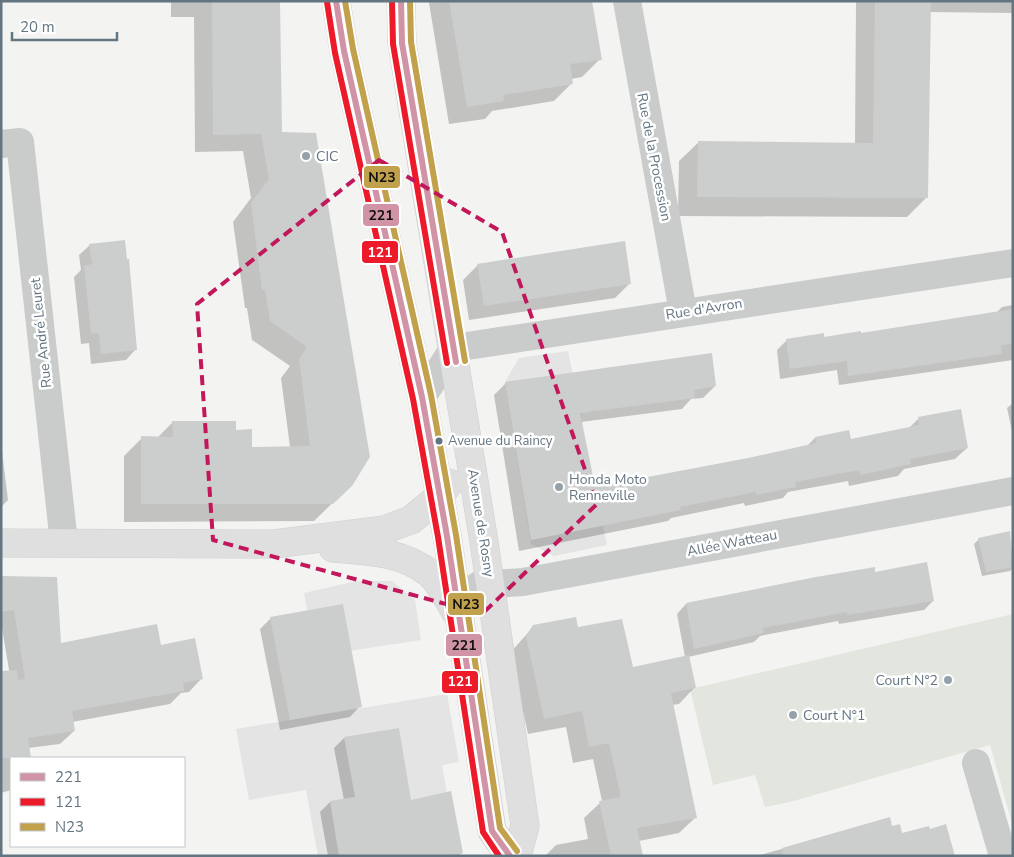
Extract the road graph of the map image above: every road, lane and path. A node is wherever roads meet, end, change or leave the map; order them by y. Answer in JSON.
{"nodes":[{"id":1,"x":336,"y":1,"type":"edge"},
{"id":2,"x":389,"y":1,"type":"edge"},
{"id":3,"x":401,"y":1,"type":"edge"},
{"id":4,"x":627,"y":1,"type":"edge"},
{"id":5,"x":402,"y":43,"type":"junction"},
{"id":6,"x":1,"y":144,"type":"edge"},
{"id":7,"x":1013,"y":263,"type":"edge"},
{"id":8,"x":683,"y":312,"type":"junction"},
{"id":9,"x":454,"y":348,"type":"junction"},
{"id":10,"x":422,"y":397,"type":"junction"},
{"id":11,"x":470,"y":455,"type":"junction"},
{"id":12,"x":1013,"y":491,"type":"edge"},
{"id":13,"x":440,"y":496,"type":"junction"},
{"id":14,"x":1,"y":543,"type":"edge"},
{"id":15,"x":64,"y":543,"type":"junction"},
{"id":16,"x":274,"y":544,"type":"junction"},
{"id":17,"x":490,"y":584,"type":"junction"},
{"id":18,"x":457,"y":608,"type":"junction"},
{"id":19,"x":976,"y":763,"type":"dead end"},
{"id":20,"x":510,"y":856,"type":"edge"},
{"id":21,"x":518,"y":856,"type":"edge"},
{"id":22,"x":1003,"y":856,"type":"edge"}],
"edges":[{"from":1,"to":10,"type":"main road"},
{"from":2,"to":5,"type":"main road"},
{"from":3,"to":5,"type":"main road"},
{"from":4,"to":8,"type":"street","name":"Rue de la Procession"},
{"from":5,"to":9,"type":"main road","name":"Avenue de Rosny"},
{"from":6,"to":15,"type":"street","name":"Rue André Leuret"},
{"from":7,"to":8,"type":"street","name":"Rue d'Avron"},
{"from":8,"to":9,"type":"street","name":"Rue d'Avron"},
{"from":9,"to":10,"type":"street"},
{"from":9,"to":11,"type":"main road","name":"Avenue de Rosny"},
{"from":10,"to":13,"type":"main road"},
{"from":11,"to":13,"type":"main road"},
{"from":11,"to":17,"type":"main road","name":"Avenue de Rosny"},
{"from":12,"to":17,"type":"street","name":"Allée Watteau"},
{"from":13,"to":16,"type":"main road"},
{"from":13,"to":18,"type":"main road"},
{"from":14,"to":15,"type":"main road"},
{"from":15,"to":16,"type":"main road"},
{"from":16,"to":18,"type":"main road"},
{"from":17,"to":18,"type":"street","name":"Allée Watteau"},
{"from":17,"to":21,"type":"main road","name":"Avenue de Rosny"},
{"from":18,"to":20,"type":"main road"},
{"from":19,"to":22,"type":"street"}]}
